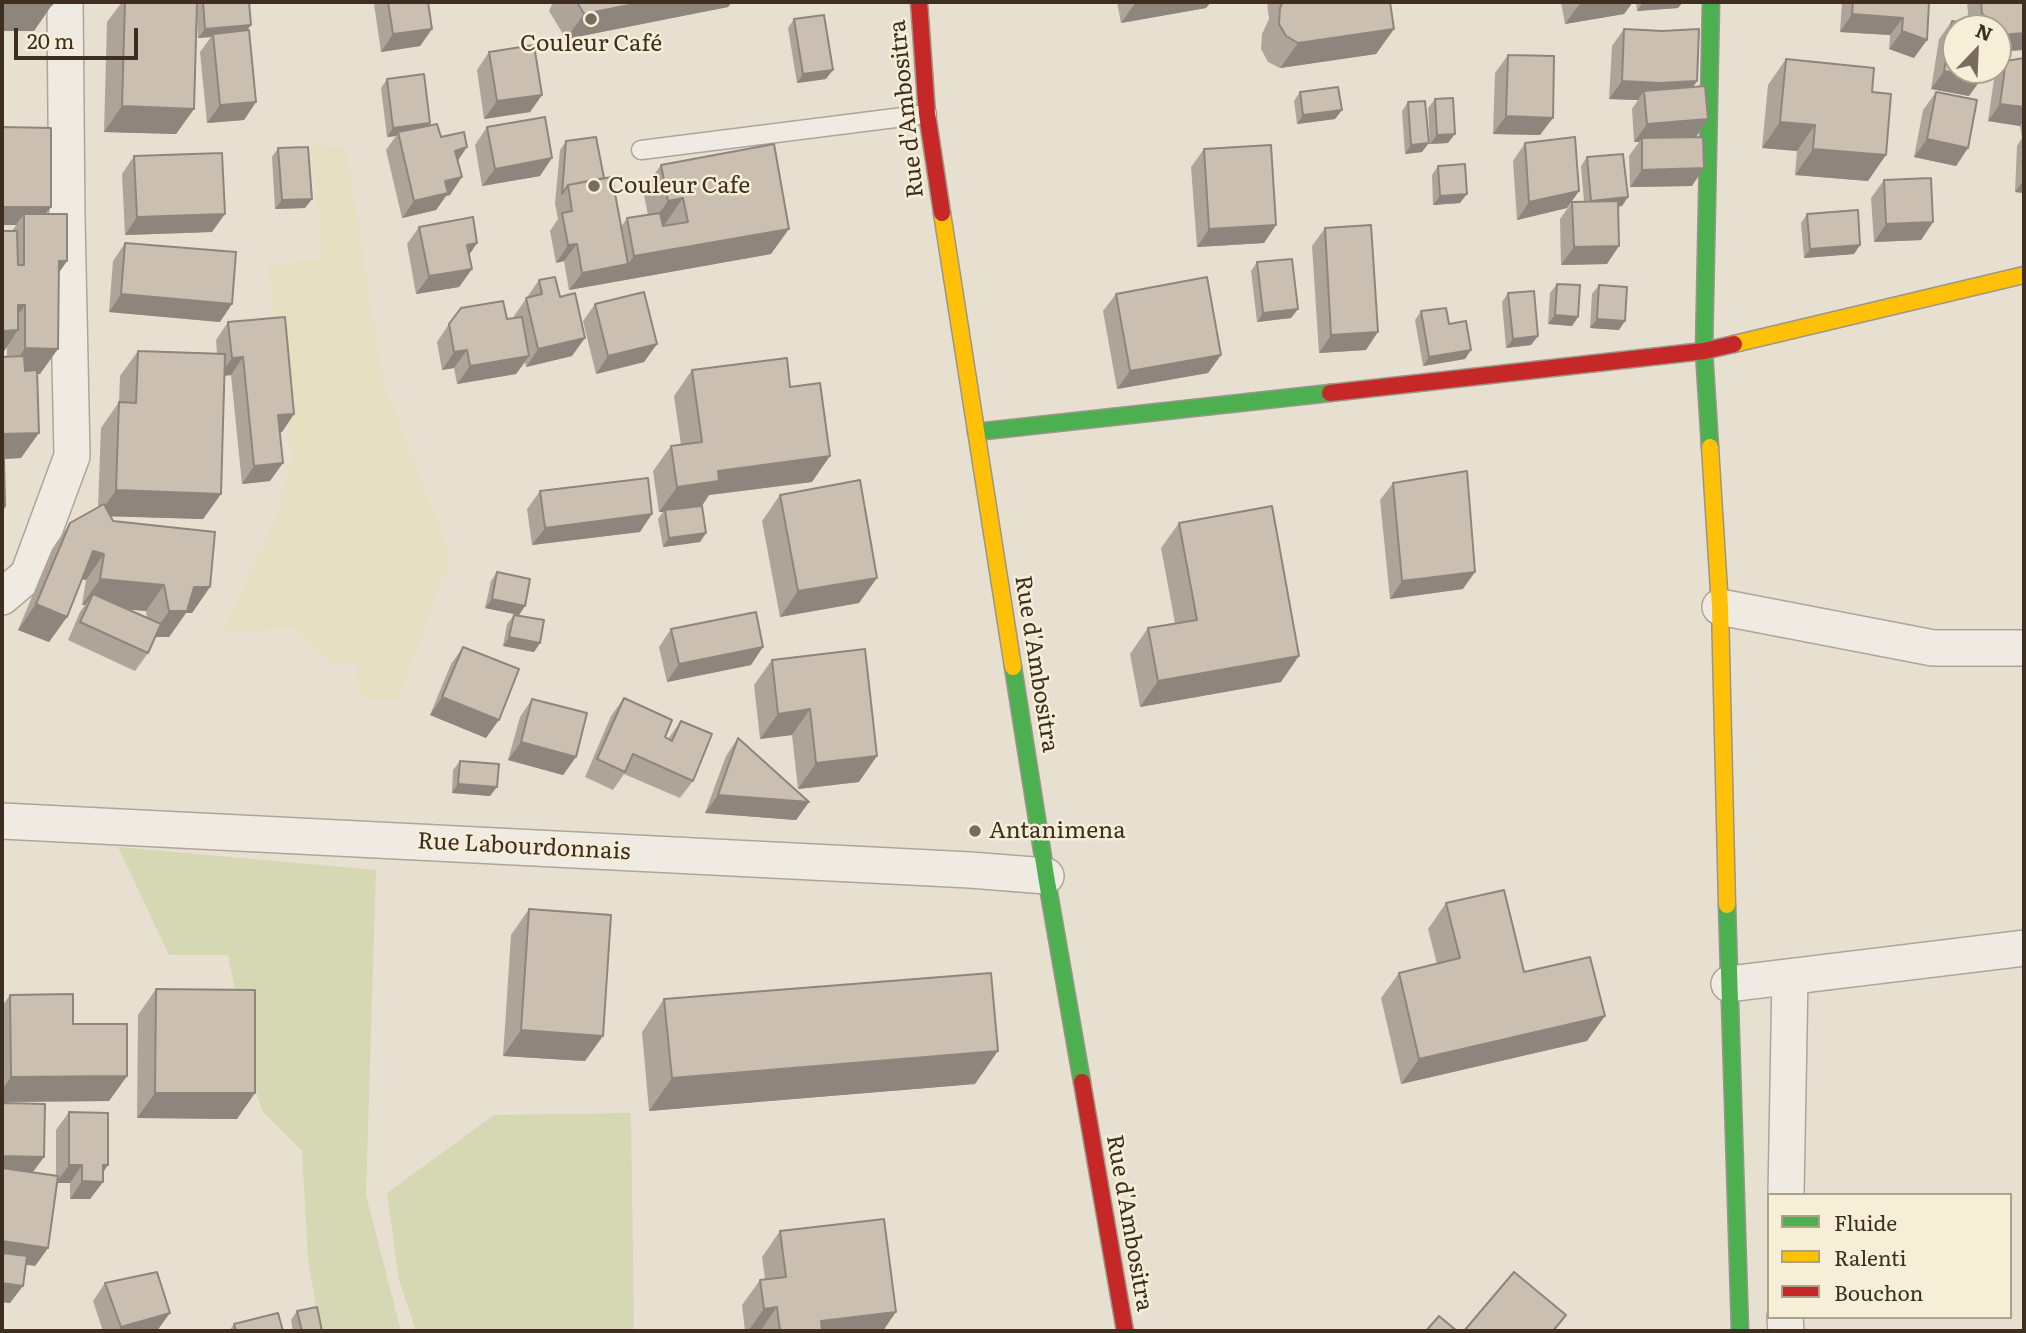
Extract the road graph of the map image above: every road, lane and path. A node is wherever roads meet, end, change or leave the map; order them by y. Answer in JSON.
{"nodes":[{"id":1,"x":65,"y":2,"type":"edge"},
{"id":2,"x":919,"y":2,"type":"edge"},
{"id":3,"x":1711,"y":2,"type":"edge"},
{"id":4,"x":927,"y":114,"type":"junction"},
{"id":5,"x":641,"y":150,"type":"dead end"},
{"id":6,"x":2024,"y":275,"type":"edge"},
{"id":7,"x":1704,"y":351,"type":"junction"},
{"id":8,"x":976,"y":432,"type":"junction"},
{"id":9,"x":2,"y":597,"type":"edge"},
{"id":10,"x":1720,"y":607,"type":"junction"},
{"id":11,"x":2024,"y":648,"type":"edge"},
{"id":12,"x":2,"y":821,"type":"edge"},
{"id":13,"x":1046,"y":876,"type":"junction"},
{"id":14,"x":2024,"y":948,"type":"edge"},
{"id":15,"x":1790,"y":977,"type":"junction"},
{"id":16,"x":1729,"y":984,"type":"junction"},
{"id":17,"x":1786,"y":1193,"type":"edge"},
{"id":18,"x":1125,"y":1331,"type":"edge"},
{"id":19,"x":1740,"y":1331,"type":"edge"}],
"edges":[{"from":1,"to":9,"type":"street"},
{"from":2,"to":4,"type":"street","name":"Rue d'Ambositra"},
{"from":3,"to":7,"type":"street"},
{"from":4,"to":5,"type":"lane"},
{"from":4,"to":8,"type":"street","name":"Rue d'Ambositra"},
{"from":6,"to":7,"type":"street"},
{"from":7,"to":8,"type":"street"},
{"from":7,"to":10,"type":"street"},
{"from":8,"to":13,"type":"street","name":"Rue d'Ambositra"},
{"from":10,"to":11,"type":"street"},
{"from":10,"to":16,"type":"street"},
{"from":12,"to":13,"type":"street","name":"Rue Labourdonnais"},
{"from":13,"to":18,"type":"street","name":"Rue d'Ambositra"},
{"from":14,"to":15,"type":"street"},
{"from":15,"to":16,"type":"street"},
{"from":15,"to":17,"type":"street"},
{"from":16,"to":19,"type":"street"}]}
